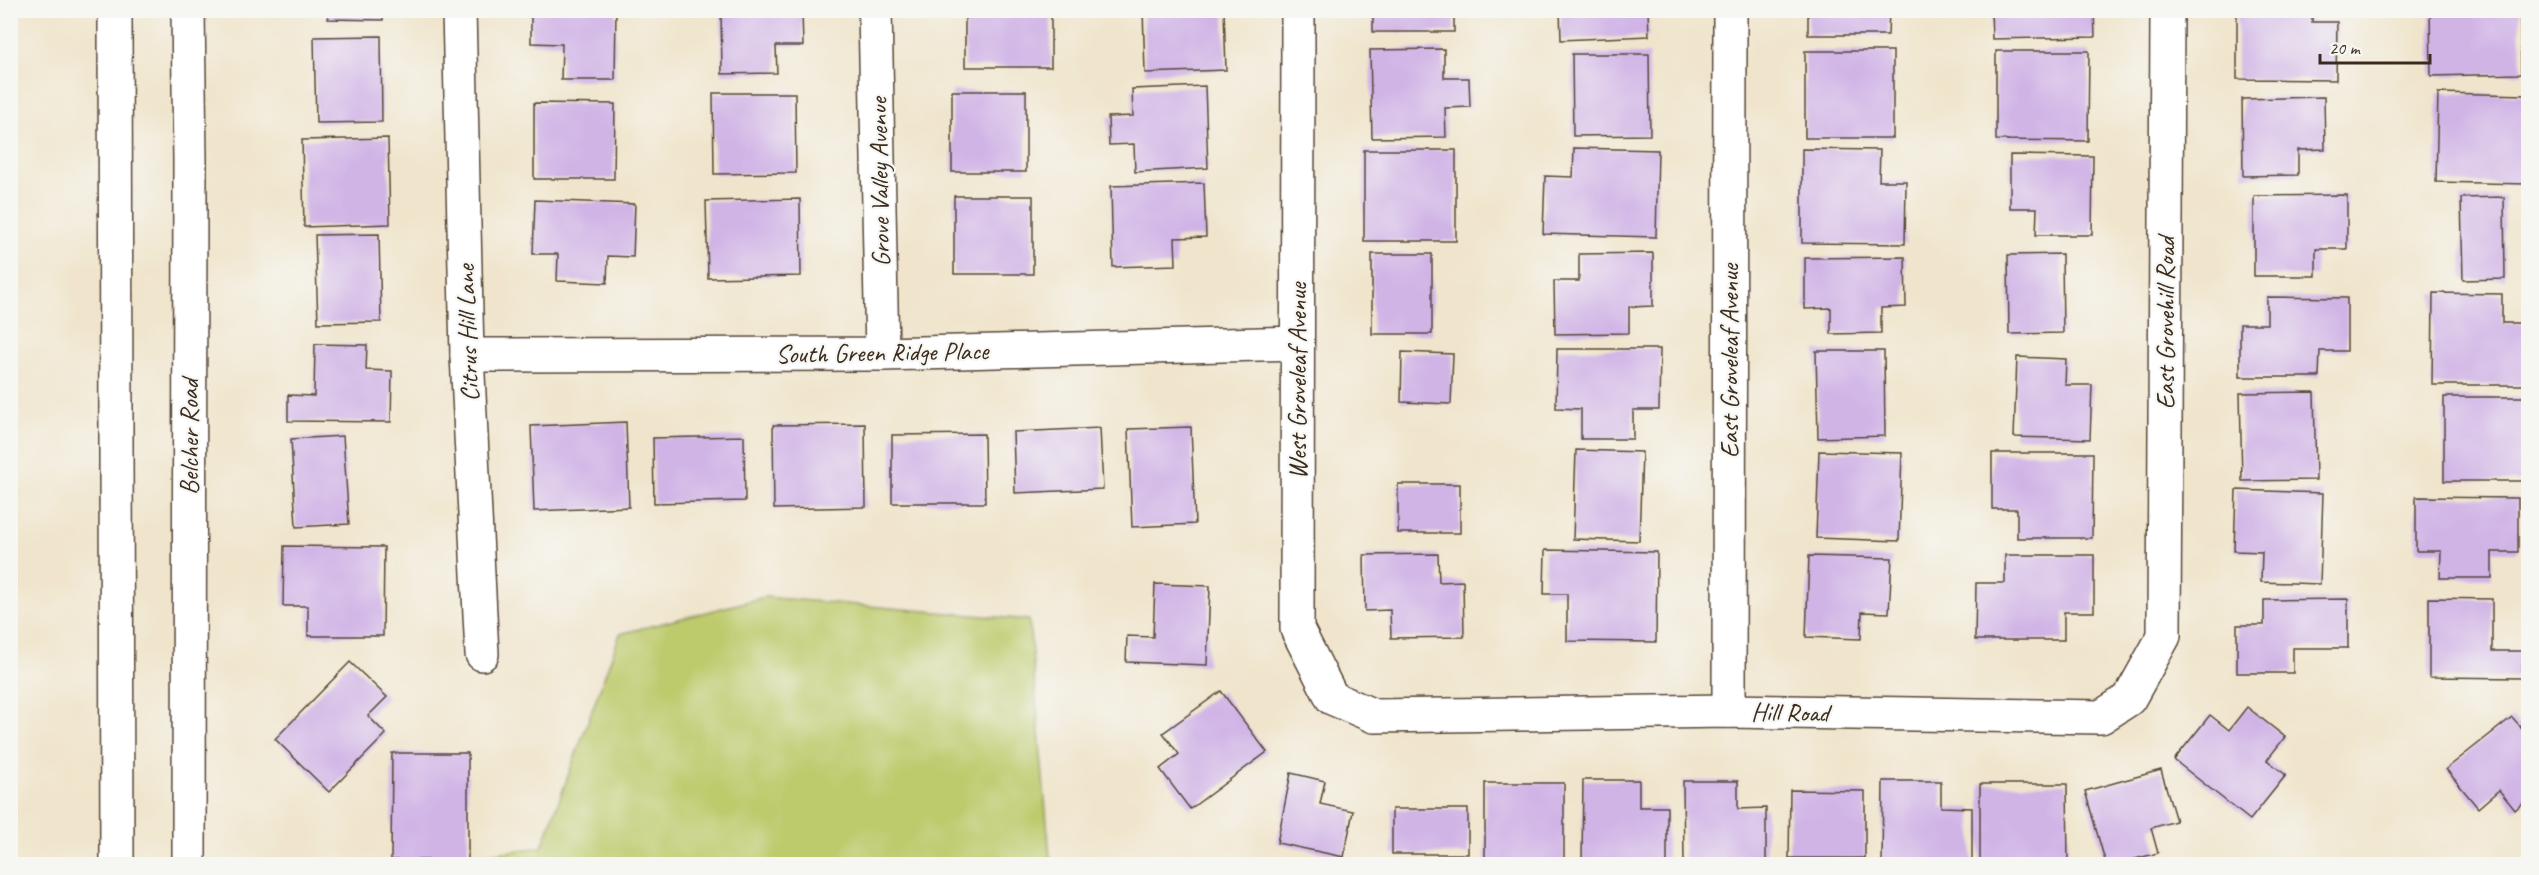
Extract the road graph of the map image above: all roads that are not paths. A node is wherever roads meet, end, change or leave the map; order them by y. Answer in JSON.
{"nodes":[{"id":1,"x":115,"y":10,"type":"edge"},
{"id":2,"x":188,"y":10,"type":"edge"},
{"id":3,"x":459,"y":10,"type":"edge"},
{"id":4,"x":875,"y":10,"type":"edge"},
{"id":5,"x":1298,"y":10,"type":"edge"},
{"id":6,"x":1730,"y":10,"type":"edge"},
{"id":7,"x":2167,"y":10,"type":"edge"},
{"id":8,"x":1297,"y":343,"type":"junction"},
{"id":9,"x":882,"y":354,"type":"junction"},
{"id":10,"x":467,"y":355,"type":"junction"},
{"id":11,"x":2164,"y":636,"type":"joint"},
{"id":12,"x":482,"y":654,"type":"dead end"},
{"id":13,"x":1730,"y":711,"type":"junction"},
{"id":14,"x":1374,"y":716,"type":"joint"},
{"id":15,"x":117,"y":864,"type":"edge"},
{"id":16,"x":189,"y":864,"type":"edge"}],
"edges":[{"from":1,"to":15,"type":"street"},
{"from":2,"to":16,"type":"street","name":"Belcher Road"},
{"from":3,"to":10,"type":"street","name":"Citrus Hill Lane"},
{"from":4,"to":9,"type":"street","name":"Grove Valley Avenue"},
{"from":5,"to":8,"type":"street","name":"West Groveleaf Avenue"},
{"from":6,"to":13,"type":"street","name":"East Groveleaf Avenue"},
{"from":7,"to":11,"type":"street","name":"East Grovehill Road"},
{"from":8,"to":9,"type":"street","name":"South Green Ridge Place"},
{"from":8,"to":14,"type":"street","name":"West Groveleaf Avenue"},
{"from":9,"to":10,"type":"street","name":"South Green Ridge Place"},
{"from":10,"to":12,"type":"street","name":"Citrus Hill Lane"},
{"from":11,"to":13,"type":"street","name":"Hill Road"},
{"from":13,"to":14,"type":"street","name":"Hill Road"}]}
